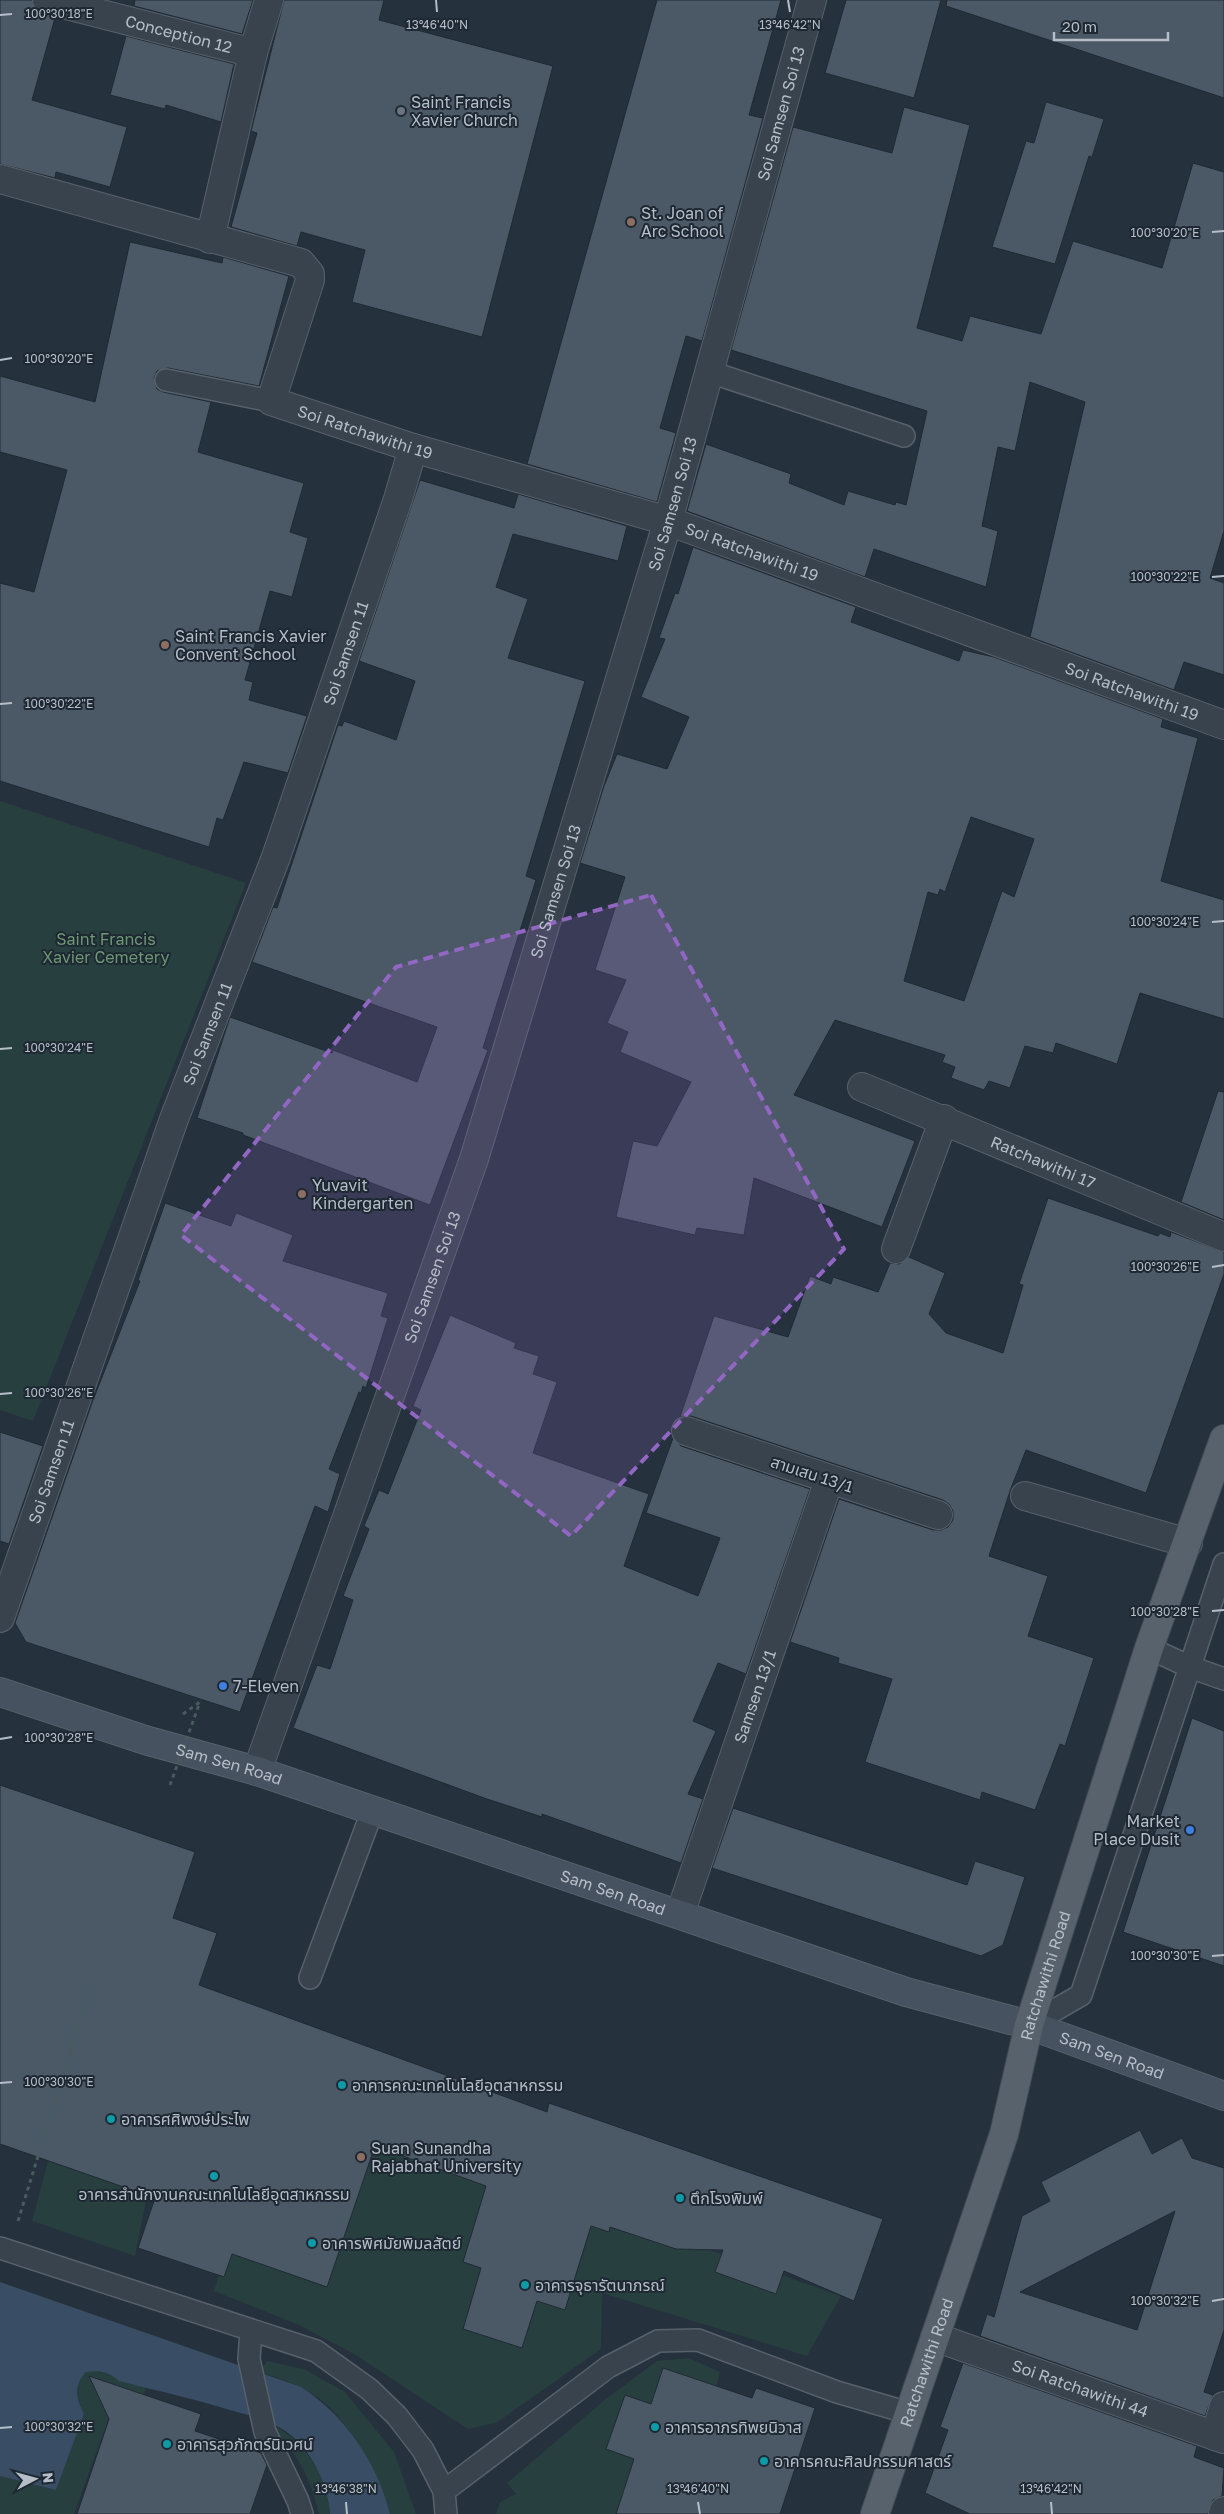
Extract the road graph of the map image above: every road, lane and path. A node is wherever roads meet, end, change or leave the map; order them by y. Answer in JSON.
{"nodes":[{"id":1,"x":47,"y":0,"type":"edge"},
{"id":2,"x":269,"y":0,"type":"edge"},
{"id":3,"x":812,"y":0,"type":"edge"},
{"id":4,"x":253,"y":53,"type":"junction"},
{"id":5,"x":0,"y":179,"type":"edge"},
{"id":6,"x":210,"y":239,"type":"junction"},
{"id":7,"x":710,"y":372,"type":"junction"},
{"id":8,"x":166,"y":380,"type":"dead end"},
{"id":9,"x":271,"y":401,"type":"junction"},
{"id":10,"x":904,"y":436,"type":"dead end"},
{"id":11,"x":413,"y":448,"type":"junction"},
{"id":12,"x":668,"y":521,"type":"junction"},
{"id":13,"x":1224,"y":725,"type":"edge"},
{"id":14,"x":862,"y":1087,"type":"dead end"},
{"id":15,"x":944,"y":1120,"type":"junction"},
{"id":16,"x":1224,"y":1237,"type":"edge"},
{"id":17,"x":896,"y":1249,"type":"dead end"},
{"id":18,"x":686,"y":1431,"type":"dead end"},
{"id":19,"x":1224,"y":1439,"type":"edge"},
{"id":20,"x":829,"y":1480,"type":"junction"},
{"id":21,"x":1025,"y":1496,"type":"dead end"},
{"id":22,"x":938,"y":1515,"type":"dead end"},
{"id":23,"x":1188,"y":1543,"type":"junction"},
{"id":24,"x":1224,"y":1564,"type":"edge"},
{"id":25,"x":0,"y":1618,"type":"edge"},
{"id":26,"x":1148,"y":1648,"type":"junction"},
{"id":27,"x":1190,"y":1667,"type":"junction"},
{"id":28,"x":1224,"y":1679,"type":"edge"},
{"id":29,"x":0,"y":1692,"type":"edge"},
{"id":30,"x":200,"y":1702,"type":"dead end"},
{"id":31,"x":257,"y":1771,"type":"junction"},
{"id":32,"x":170,"y":1785,"type":"dead end"},
{"id":33,"x":372,"y":1812,"type":"junction"},
{"id":34,"x":680,"y":1914,"type":"junction"},
{"id":35,"x":310,"y":1978,"type":"dead end"},
{"id":36,"x":90,"y":1988,"type":"dead end"},
{"id":37,"x":1029,"y":2025,"type":"junction"},
{"id":38,"x":1224,"y":2096,"type":"edge"},
{"id":39,"x":4,"y":2250,"type":"edge"},
{"id":40,"x":252,"y":2330,"type":"junction"},
{"id":41,"x":935,"y":2337,"type":"junction"},
{"id":42,"x":1224,"y":2406,"type":"edge"},
{"id":43,"x":909,"y":2413,"type":"junction"},
{"id":44,"x":1219,"y":2437,"type":"edge"},
{"id":45,"x":444,"y":2491,"type":"junction"},
{"id":46,"x":302,"y":2514,"type":"edge"},
{"id":47,"x":446,"y":2514,"type":"edge"},
{"id":48,"x":874,"y":2514,"type":"edge"}],
"edges":[{"from":1,"to":4,"type":"street","name":"Conception 12"},
{"from":2,"to":4,"type":"street"},
{"from":3,"to":7,"type":"street","name":"Soi Samsen Soi 13"},
{"from":4,"to":6,"type":"street"},
{"from":5,"to":6,"type":"street"},
{"from":6,"to":9,"type":"street"},
{"from":7,"to":10,"type":"lane"},
{"from":7,"to":12,"type":"street","name":"Soi Samsen Soi 13"},
{"from":8,"to":9,"type":"lane"},
{"from":9,"to":11,"type":"street","name":"Soi Ratchawithi 19"},
{"from":11,"to":12,"type":"street","name":"Soi Ratchawithi 19"},
{"from":11,"to":25,"type":"street","name":"Soi Samsen 11"},
{"from":12,"to":13,"type":"street","name":"Soi Ratchawithi 19"},
{"from":12,"to":31,"type":"street","name":"Soi Samsen Soi 13"},
{"from":14,"to":15,"type":"street","name":"Ratchawithi 17"},
{"from":15,"to":16,"type":"street","name":"Ratchawithi 17"},
{"from":15,"to":17,"type":"street"},
{"from":18,"to":20,"type":"street","name":"สามเสน 13/1"},
{"from":19,"to":23,"type":"main road","name":"Ratchawithi Road"},
{"from":20,"to":22,"type":"street","name":"สามเสน 13/1"},
{"from":20,"to":34,"type":"street","name":"Samsen 13/1"},
{"from":21,"to":23,"type":"street"},
{"from":23,"to":26,"type":"main road","name":"Ratchawithi Road"},
{"from":24,"to":27,"type":"lane"},
{"from":26,"to":27,"type":"lane"},
{"from":26,"to":37,"type":"main road","name":"Ratchawithi Road"},
{"from":27,"to":28,"type":"lane"},
{"from":27,"to":37,"type":"lane"},
{"from":29,"to":31,"type":"main road","name":"Sam Sen Road"},
{"from":30,"to":32,"type":"path","bridge":true},
{"from":31,"to":33,"type":"main road","name":"Sam Sen Road"},
{"from":33,"to":34,"type":"main road","name":"Sam Sen Road"},
{"from":33,"to":35,"type":"lane"},
{"from":34,"to":37,"type":"main road","name":"Sam Sen Road"},
{"from":36,"to":39,"type":"path"},
{"from":37,"to":38,"type":"main road","name":"Sam Sen Road"},
{"from":37,"to":41,"type":"main road","name":"Ratchawithi Road"},
{"from":39,"to":40,"type":"lane"},
{"from":40,"to":45,"type":"lane"},
{"from":40,"to":46,"type":"lane"},
{"from":41,"to":43,"type":"main road","name":"Ratchawithi Road"},
{"from":41,"to":44,"type":"street","name":"Soi Ratchawithi 44"},
{"from":42,"to":44,"type":"street"},
{"from":43,"to":45,"type":"lane"},
{"from":43,"to":48,"type":"main road","name":"Ratchawithi Road"},
{"from":45,"to":47,"type":"lane"}]}
